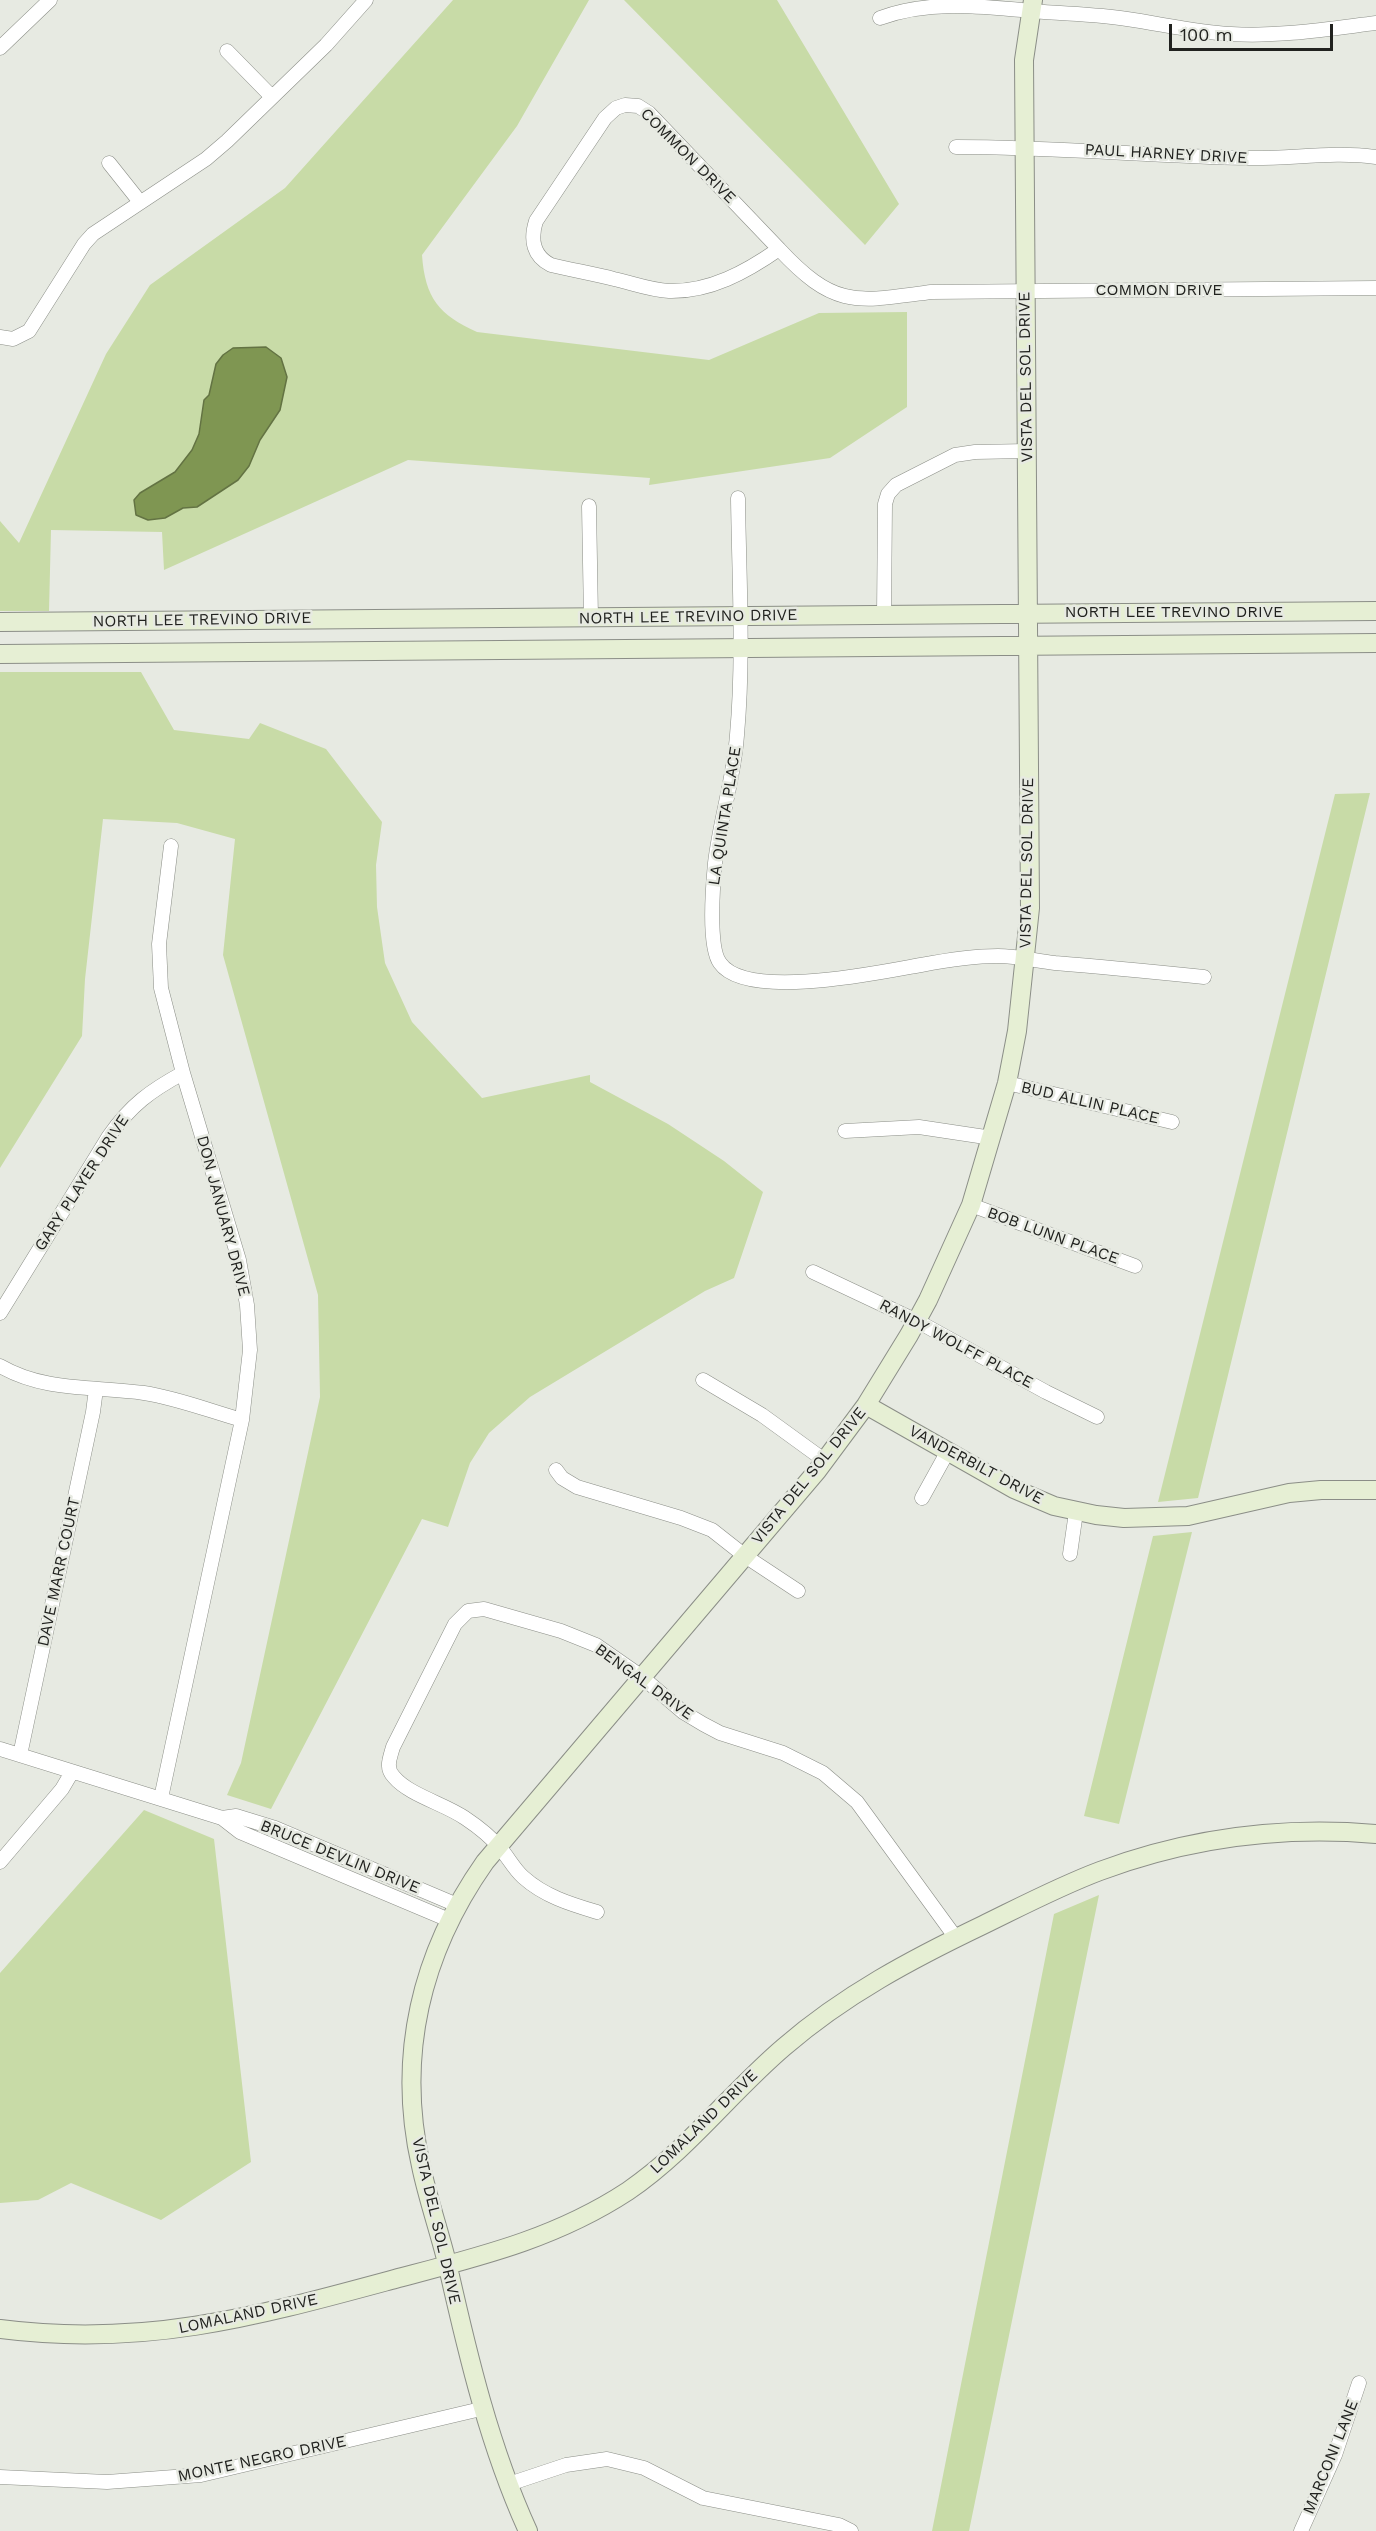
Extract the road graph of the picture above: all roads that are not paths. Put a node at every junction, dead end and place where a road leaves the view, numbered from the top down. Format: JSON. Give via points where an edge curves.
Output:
{"nodes":[{"id":1,"x":50,"y":0,"type":"edge"},
{"id":2,"x":366,"y":0,"type":"edge"},
{"id":3,"x":1032,"y":5,"type":"edge"},
{"id":4,"x":880,"y":18,"type":"dead end"},
{"id":5,"x":1376,"y":23,"type":"edge"},
{"id":6,"x":0,"y":48,"type":"edge"},
{"id":7,"x":227,"y":51,"type":"dead end"},
{"id":8,"x":272,"y":97,"type":"junction"},
{"id":9,"x":956,"y":147,"type":"dead end"},
{"id":10,"x":1024,"y":147,"type":"junction"},
{"id":11,"x":1376,"y":157,"type":"edge"},
{"id":12,"x":109,"y":163,"type":"dead end"},
{"id":13,"x":140,"y":202,"type":"junction"},
{"id":14,"x":779,"y":249,"type":"junction"},
{"id":15,"x":1376,"y":288,"type":"edge"},
{"id":16,"x":1026,"y":291,"type":"junction"},
{"id":17,"x":0,"y":337,"type":"edge"},
{"id":18,"x":1027,"y":451,"type":"junction"},
{"id":19,"x":738,"y":498,"type":"dead end"},
{"id":20,"x":589,"y":506,"type":"dead end"},
{"id":21,"x":1376,"y":611,"type":"edge"},
{"id":22,"x":1335,"y":612,"type":"junction"},
{"id":23,"x":1028,"y":613,"type":"junction"},
{"id":24,"x":884,"y":615,"type":"junction"},
{"id":25,"x":740,"y":616,"type":"junction"},
{"id":26,"x":591,"y":618,"type":"junction"},
{"id":27,"x":0,"y":622,"type":"edge"},
{"id":28,"x":1336,"y":643,"type":"junction"},
{"id":29,"x":1376,"y":643,"type":"edge"},
{"id":30,"x":1028,"y":645,"type":"junction"},
{"id":31,"x":741,"y":648,"type":"junction"},
{"id":32,"x":0,"y":654,"type":"edge"},
{"id":33,"x":171,"y":846,"type":"dead end"},
{"id":34,"x":1026,"y":960,"type":"junction"},
{"id":35,"x":1204,"y":977,"type":"dead end"},
{"id":36,"x":183,"y":1073,"type":"junction"},
{"id":37,"x":1007,"y":1083,"type":"junction"},
{"id":38,"x":1172,"y":1122,"type":"dead end"},
{"id":39,"x":845,"y":1131,"type":"dead end"},
{"id":40,"x":992,"y":1138,"type":"junction"},
{"id":41,"x":971,"y":1205,"type":"junction"},
{"id":42,"x":1135,"y":1266,"type":"dead end"},
{"id":43,"x":813,"y":1272,"type":"dead end"},
{"id":44,"x":0,"y":1313,"type":"edge"},
{"id":45,"x":917,"y":1321,"type":"junction"},
{"id":46,"x":0,"y":1366,"type":"edge"},
{"id":47,"x":703,"y":1380,"type":"dead end"},
{"id":48,"x":96,"y":1389,"type":"junction"},
{"id":49,"x":866,"y":1405,"type":"junction"},
{"id":50,"x":1097,"y":1417,"type":"dead end"},
{"id":51,"x":242,"y":1420,"type":"junction"},
{"id":52,"x":948,"y":1451,"type":"junction"},
{"id":53,"x":824,"y":1460,"type":"junction"},
{"id":54,"x":556,"y":1470,"type":"dead end"},
{"id":55,"x":1376,"y":1490,"type":"edge"},
{"id":56,"x":922,"y":1498,"type":"dead end"},
{"id":57,"x":1076,"y":1512,"type":"junction"},
{"id":58,"x":1070,"y":1554,"type":"dead end"},
{"id":59,"x":745,"y":1556,"type":"junction"},
{"id":60,"x":798,"y":1591,"type":"dead end"},
{"id":61,"x":642,"y":1677,"type":"junction"},
{"id":62,"x":0,"y":1749,"type":"edge"},
{"id":63,"x":20,"y":1755,"type":"junction"},
{"id":64,"x":72,"y":1772,"type":"junction"},
{"id":65,"x":161,"y":1798,"type":"junction"},
{"id":66,"x":1376,"y":1833,"type":"edge"},
{"id":67,"x":498,"y":1845,"type":"junction"},
{"id":68,"x":0,"y":1862,"type":"edge"},
{"id":69,"x":597,"y":1912,"type":"dead end"},
{"id":70,"x":453,"y":1913,"type":"junction"},
{"id":71,"x":956,"y":1938,"type":"junction"},
{"id":72,"x":447,"y":2265,"type":"junction"},
{"id":73,"x":0,"y":2329,"type":"edge"},
{"id":74,"x":1359,"y":2383,"type":"dead end"},
{"id":75,"x":485,"y":2408,"type":"junction"},
{"id":76,"x":0,"y":2477,"type":"edge"},
{"id":77,"x":509,"y":2484,"type":"junction"},
{"id":78,"x":528,"y":2531,"type":"edge"},
{"id":79,"x":851,"y":2531,"type":"edge"},
{"id":80,"x":1301,"y":2531,"type":"edge"}],
"edges":[{"from":1,"to":6,"type":"street"},
{"from":2,"to":8,"type":"street"},
{"from":3,"to":4,"type":"street","via":[[939,2],[912,5]]},
{"from":3,"to":5,"type":"street","via":[[1198,32],[1234,34]]},
{"from":3,"to":10,"type":"main road","name":"VISTA DEL SOL DRIVE","via":[[1024,60]]},
{"from":7,"to":8,"type":"street"},
{"from":8,"to":13,"type":"street","via":[[206,159]]},
{"from":9,"to":10,"type":"street","name":"PAUL HARNEY DRIVE"},
{"from":10,"to":11,"type":"street","name":"PAUL HARNEY DRIVE","via":[[1249,158],[1343,154]]},
{"from":10,"to":16,"type":"main road","name":"VISTA DEL SOL DRIVE"},
{"from":12,"to":13,"type":"street"},
{"from":13,"to":17,"type":"street","via":[[84,244],[28,331],[13,339]]},
{"from":14,"to":14,"type":"street","name":"COMMON DRIVE","via":[[649,113],[638,106],[625,105],[605,118],[532,232],[537,255],[551,265],[667,291],[702,288],[728,279]]},
{"from":14,"to":16,"type":"street","name":"COMMON DRIVE","via":[[822,289],[852,298]]},
{"from":15,"to":16,"type":"street","name":"COMMON DRIVE"},
{"from":16,"to":18,"type":"main road","name":"VISTA DEL SOL DRIVE"},
{"from":18,"to":23,"type":"main road","name":"VISTA DEL SOL DRIVE"},
{"from":18,"to":24,"type":"street","via":[[955,455],[896,485],[888,494]]},
{"from":19,"to":25,"type":"street","name":"LA QUINTA PLACE"},
{"from":20,"to":26,"type":"street"},
{"from":21,"to":22,"type":"main road","name":"NORTH LEE TREVINO DRIVE"},
{"from":22,"to":23,"type":"main road","name":"NORTH LEE TREVINO DRIVE"},
{"from":22,"to":28,"type":"main road"},
{"from":23,"to":24,"type":"main road","name":"NORTH LEE TREVINO DRIVE"},
{"from":23,"to":30,"type":"main road","name":"VISTA DEL SOL DRIVE"},
{"from":24,"to":25,"type":"main road","name":"NORTH LEE TREVINO DRIVE"},
{"from":25,"to":26,"type":"main road","name":"NORTH LEE TREVINO DRIVE"},
{"from":25,"to":31,"type":"street","name":"LA QUINTA PLACE"},
{"from":26,"to":27,"type":"main road","name":"NORTH LEE TREVINO DRIVE"},
{"from":28,"to":29,"type":"main road","name":"NORTH LEE TREVINO DRIVE"},
{"from":28,"to":30,"type":"main road","name":"NORTH LEE TREVINO DRIVE"},
{"from":30,"to":31,"type":"main road","name":"NORTH LEE TREVINO DRIVE"},
{"from":30,"to":34,"type":"main road","name":"VISTA DEL SOL DRIVE","via":[[1030,908]]},
{"from":31,"to":32,"type":"main road","name":"NORTH LEE TREVINO DRIVE"},
{"from":31,"to":34,"type":"street","name":"LA QUINTA PLACE","via":[[734,762],[717,844],[712,895],[718,961],[722,966],[735,975],[793,982],[840,981],[975,957]]},
{"from":33,"to":36,"type":"street","name":"DON JANUARY DRIVE","via":[[159,962],[161,988]]},
{"from":34,"to":35,"type":"street","name":"LA QUINTA PLACE"},
{"from":34,"to":37,"type":"main road","name":"VISTA DEL SOL DRIVE"},
{"from":36,"to":44,"type":"street","name":"GARY PLAYER DRIVE","via":[[148,1093],[124,1114]]},
{"from":36,"to":51,"type":"street","name":"DON JANUARY DRIVE","via":[[239,1260],[247,1305],[250,1350]]},
{"from":37,"to":38,"type":"street","name":"BUD ALLIN PLACE"},
{"from":37,"to":40,"type":"main road","name":"VISTA DEL SOL DRIVE"},
{"from":39,"to":40,"type":"street","via":[[919,1126]]},
{"from":40,"to":41,"type":"main road","name":"VISTA DEL SOL DRIVE"},
{"from":41,"to":42,"type":"street","name":"BOB LUNN PLACE"},
{"from":41,"to":45,"type":"main road","name":"VISTA DEL SOL DRIVE"},
{"from":43,"to":45,"type":"street","name":"RANDY WOLFF PLACE"},
{"from":45,"to":49,"type":"main road","name":"VISTA DEL SOL DRIVE"},
{"from":45,"to":50,"type":"street","name":"RANDY WOLFF PLACE"},
{"from":46,"to":48,"type":"street","via":[[38,1383]]},
{"from":47,"to":53,"type":"street","via":[[762,1415]]},
{"from":48,"to":51,"type":"street","via":[[147,1393]]},
{"from":48,"to":63,"type":"street","name":"DAVE MARR COURT"},
{"from":49,"to":52,"type":"main road","name":"VANDERBILT DRIVE"},
{"from":49,"to":53,"type":"main road","name":"VISTA DEL SOL DRIVE"},
{"from":51,"to":65,"type":"street","name":"DON JANUARY DRIVE"},
{"from":52,"to":56,"type":"street"},
{"from":52,"to":57,"type":"main road","name":"VANDERBILT DRIVE","via":[[1033,1498]]},
{"from":53,"to":59,"type":"main road","name":"VISTA DEL SOL DRIVE"},
{"from":54,"to":59,"type":"street","via":[[577,1487],[712,1530]]},
{"from":55,"to":57,"type":"main road","name":"VANDERBILT DRIVE","via":[[1289,1493],[1188,1516],[1124,1518]]},
{"from":57,"to":58,"type":"street"},
{"from":59,"to":60,"type":"street"},
{"from":59,"to":61,"type":"main road","name":"VISTA DEL SOL DRIVE"},
{"from":61,"to":67,"type":"main road","name":"VISTA DEL SOL DRIVE"},
{"from":61,"to":67,"type":"street","name":"BENGAL DRIVE","via":[[596,1644],[561,1631],[483,1609],[461,1616],[393,1747],[389,1768],[405,1786],[466,1818]]},
{"from":61,"to":71,"type":"street","name":"BENGAL DRIVE","via":[[703,1724],[802,1761],[845,1790]]},
{"from":62,"to":63,"type":"street","name":"BRUCE DEVLIN DRIVE"},
{"from":63,"to":64,"type":"street","name":"BRUCE DEVLIN DRIVE"},
{"from":64,"to":65,"type":"street","name":"BRUCE DEVLIN DRIVE"},
{"from":64,"to":68,"type":"street","via":[[62,1790]]},
{"from":65,"to":70,"type":"street","name":"BRUCE DEVLIN DRIVE","via":[[222,1818],[240,1832]]},
{"from":66,"to":71,"type":"main road","name":"LOMALAND DRIVE","via":[[1279,1832],[1220,1838],[1171,1849],[1098,1872]]},
{"from":67,"to":69,"type":"street","name":"BENGAL DRIVE","via":[[521,1875],[538,1889]]},
{"from":67,"to":70,"type":"main road","name":"VISTA DEL SOL DRIVE"},
{"from":70,"to":72,"type":"main road","name":"VISTA DEL SOL DRIVE","via":[[439,1942],[422,1997],[413,2040],[411,2077],[421,2167]]},
{"from":71,"to":72,"type":"main road","name":"LOMALAND DRIVE","via":[[876,1980],[808,2028],[758,2071],[675,2154],[624,2193],[550,2233]]},
{"from":72,"to":73,"type":"main road","name":"LOMALAND DRIVE","via":[[292,2307],[187,2329],[78,2335]]},
{"from":72,"to":75,"type":"main road","name":"VISTA DEL SOL DRIVE"},
{"from":74,"to":80,"type":"street","name":"MARCONI LANE","via":[[1335,2455]]},
{"from":75,"to":76,"type":"street","name":"MONTE NEGRO DRIVE","via":[[201,2475],[107,2482]]},
{"from":75,"to":77,"type":"main road","name":"VISTA DEL SOL DRIVE"},
{"from":77,"to":78,"type":"main road","name":"VISTA DEL SOL DRIVE"},
{"from":77,"to":79,"type":"street","via":[[566,2464],[607,2459],[644,2468],[704,2498],[839,2525]]}]}
